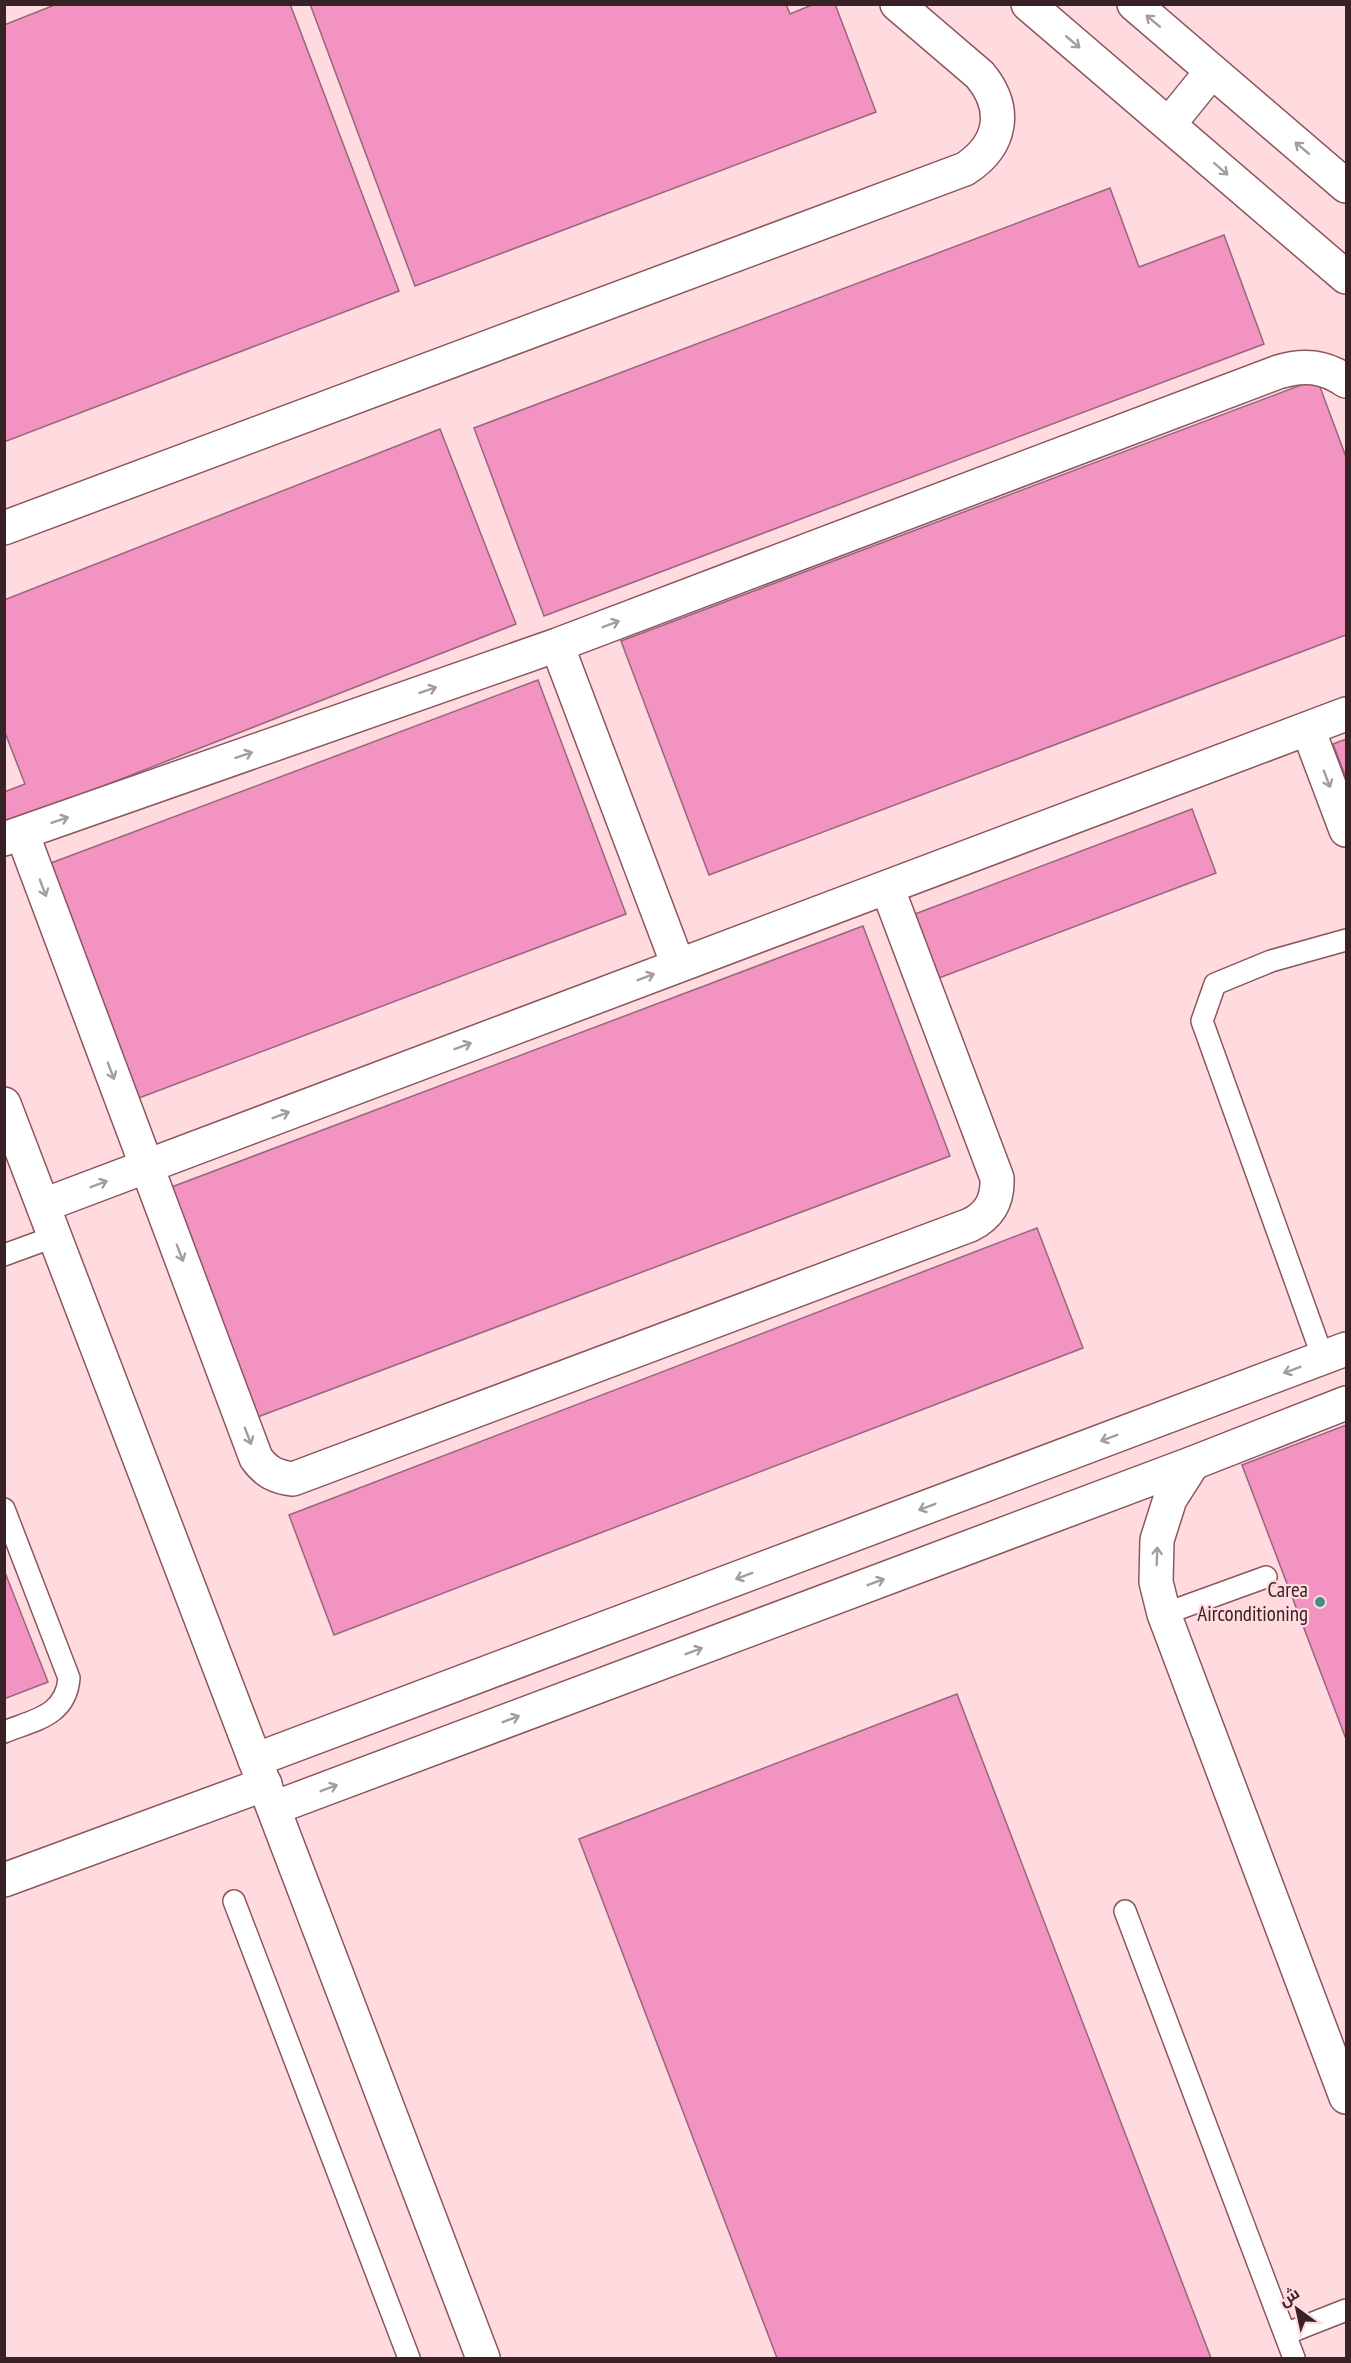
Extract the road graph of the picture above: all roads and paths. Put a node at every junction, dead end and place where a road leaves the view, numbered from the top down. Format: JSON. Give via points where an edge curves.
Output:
{"nodes":[{"id":1,"x":897,"y":4,"type":"edge"},
{"id":2,"x":1028,"y":4,"type":"edge"},
{"id":3,"x":1134,"y":4,"type":"edge"},
{"id":4,"x":1212,"y":71,"type":"junction"},
{"id":5,"x":1169,"y":124,"type":"junction"},
{"id":6,"x":1347,"y":186,"type":"edge"},
{"id":7,"x":1347,"y":277,"type":"edge"},
{"id":8,"x":1347,"y":381,"type":"edge"},
{"id":9,"x":4,"y":528,"type":"edge"},
{"id":10,"x":557,"y":645,"type":"junction"},
{"id":11,"x":1347,"y":714,"type":"edge"},
{"id":12,"x":1308,"y":729,"type":"junction"},
{"id":13,"x":1347,"y":830,"type":"edge"},
{"id":14,"x":13,"y":836,"type":"edge"},
{"id":15,"x":887,"y":886,"type":"junction"},
{"id":16,"x":1347,"y":940,"type":"edge"},
{"id":17,"x":678,"y":965,"type":"junction"},
{"id":18,"x":4,"y":1104,"type":"edge"},
{"id":19,"x":147,"y":1166,"type":"junction"},
{"id":20,"x":44,"y":1205,"type":"junction"},
{"id":21,"x":56,"y":1236,"type":"junction"},
{"id":22,"x":4,"y":1255,"type":"edge"},
{"id":23,"x":1335,"y":1353,"type":"edge"},
{"id":24,"x":1347,"y":1403,"type":"edge"},
{"id":25,"x":1193,"y":1463,"type":"junction"},
{"id":26,"x":4,"y":1509,"type":"edge"},
{"id":27,"x":1266,"y":1577,"type":"dead end"},
{"id":28,"x":1164,"y":1614,"type":"junction"},
{"id":29,"x":4,"y":1732,"type":"edge"},
{"id":30,"x":265,"y":1784,"type":"junction"},
{"id":31,"x":4,"y":1880,"type":"edge"},
{"id":32,"x":234,"y":1901,"type":"dead end"},
{"id":33,"x":1125,"y":1911,"type":"dead end"},
{"id":34,"x":1347,"y":2097,"type":"edge"},
{"id":35,"x":1347,"y":2310,"type":"edge"},
{"id":36,"x":1285,"y":2334,"type":"junction"},
{"id":37,"x":409,"y":2358,"type":"edge"},
{"id":38,"x":483,"y":2358,"type":"edge"},
{"id":39,"x":1294,"y":2358,"type":"edge"}],
"edges":[{"from":1,"to":9,"type":"street","via":[[980,75],[995,98],[998,126],[993,139],[987,152],[965,169]]},
{"from":2,"to":5,"type":"street","one_way":true},
{"from":4,"to":3,"type":"street","one_way":true},
{"from":4,"to":5,"type":"street"},
{"from":6,"to":4,"type":"street","one_way":true},
{"from":5,"to":7,"type":"street","one_way":true},
{"from":10,"to":8,"type":"street","one_way":true,"via":[[1278,372],[1296,366],[1315,367],[1334,372]]},
{"from":14,"to":10,"type":"street","one_way":true},
{"from":10,"to":17,"type":"street"},
{"from":11,"to":12,"type":"street"},
{"from":12,"to":13,"type":"street","one_way":true},
{"from":12,"to":15,"type":"street"},
{"from":14,"to":19,"type":"street","one_way":true},
{"from":15,"to":17,"type":"street"},
{"from":19,"to":15,"type":"street","one_way":true,"via":[[256,1458],[271,1474],[293,1479],[970,1225],[980,1220],[995,1201],[997,1178]]},
{"from":16,"to":23,"type":"lane","via":[[1271,961],[1215,984],[1202,1021]]},
{"from":19,"to":17,"type":"street","one_way":true},
{"from":18,"to":20,"type":"street"},
{"from":20,"to":19,"type":"street","one_way":true},
{"from":20,"to":21,"type":"street"},
{"from":21,"to":22,"type":"lane"},
{"from":21,"to":30,"type":"street"},
{"from":23,"to":30,"type":"street","one_way":true},
{"from":24,"to":25,"type":"street"},
{"from":28,"to":25,"type":"street","one_way":true,"via":[[1156,1582],[1157,1540],[1170,1499]]},
{"from":30,"to":25,"type":"street","one_way":true},
{"from":26,"to":29,"type":"lane","via":[[69,1678],[64,1700],[57,1708]]},
{"from":27,"to":28,"type":"lane"},
{"from":28,"to":34,"type":"street"},
{"from":30,"to":31,"type":"street"},
{"from":30,"to":38,"type":"street"},
{"from":32,"to":37,"type":"lane"},
{"from":33,"to":36,"type":"lane"},
{"from":35,"to":36,"type":"lane"},
{"from":36,"to":39,"type":"lane"}]}
